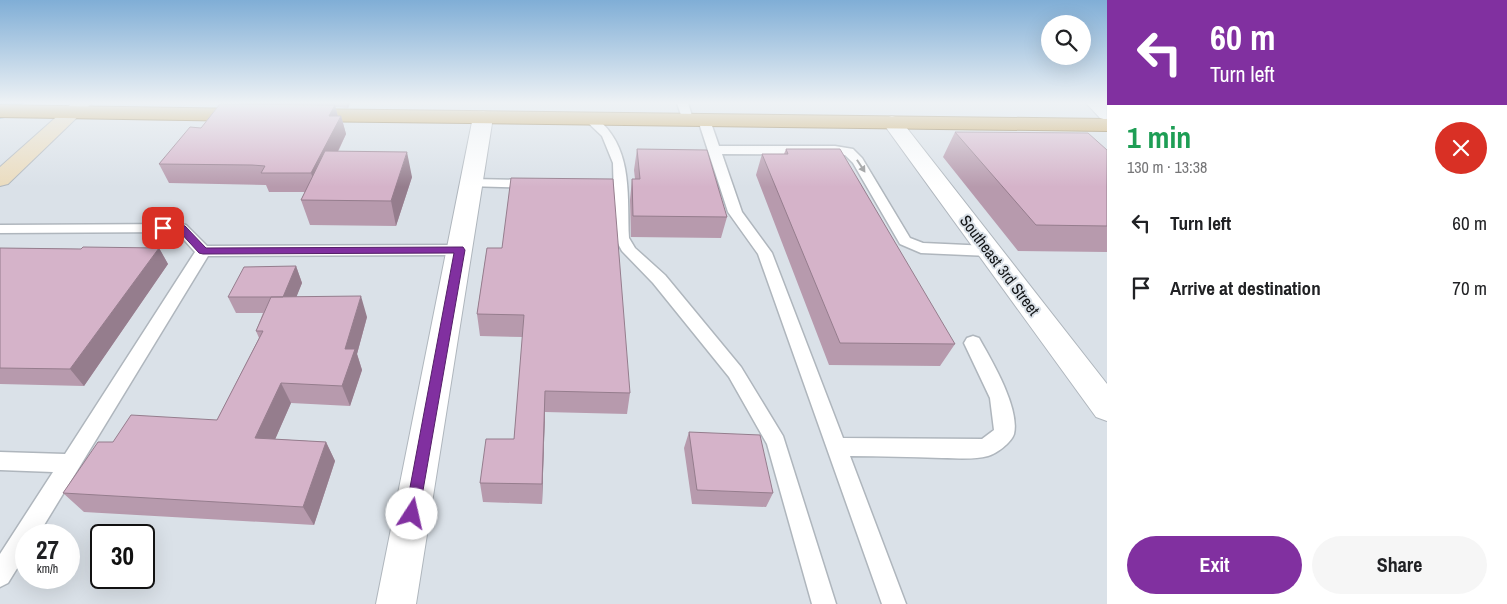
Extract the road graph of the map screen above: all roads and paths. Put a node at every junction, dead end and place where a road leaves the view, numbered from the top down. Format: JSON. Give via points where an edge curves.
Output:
{"nodes":[{"id":1,"x":53,"y":131,"type":"edge"},
{"id":2,"x":480,"y":131,"type":"edge"},
{"id":3,"x":604,"y":131,"type":"edge"},
{"id":4,"x":702,"y":131,"type":"edge"},
{"id":5,"x":899,"y":131,"type":"edge"},
{"id":6,"x":714,"y":150,"type":"junction"},
{"id":7,"x":0,"y":180,"type":"edge"},
{"id":8,"x":471,"y":183,"type":"junction"},
{"id":9,"x":551,"y":184,"type":"edge"},
{"id":10,"x":0,"y":228,"type":"edge"},
{"id":11,"x":459,"y":250,"type":"junction"},
{"id":12,"x":203,"y":251,"type":"junction"},
{"id":13,"x":989,"y":251,"type":"junction"},
{"id":14,"x":973,"y":343,"type":"dead end"},
{"id":15,"x":1107,"y":408,"type":"edge"},
{"id":16,"x":837,"y":447,"type":"junction"},
{"id":17,"x":0,"y":461,"type":"edge"},
{"id":18,"x":70,"y":463,"type":"junction"},
{"id":19,"x":0,"y":575,"type":"edge"},
{"id":20,"x":396,"y":604,"type":"edge"},
{"id":21,"x":824,"y":604,"type":"edge"},
{"id":22,"x":894,"y":604,"type":"edge"}],
"edges":[{"from":1,"to":7,"type":"main road"},
{"from":2,"to":8,"type":"street"},
{"from":3,"to":21,"type":"lane","via":[[619,162],[615,186],[622,238],[629,251],[659,279],[735,372],[776,442]]},
{"from":4,"to":6,"type":"lane"},
{"from":5,"to":13,"type":"street","name":"Southeast 3rd Street"},
{"from":6,"to":13,"type":"lane","one_way":true,"via":[[848,152],[858,161],[906,241],[921,248]]},
{"from":6,"to":16,"type":"lane","via":[[735,212],[765,253]]},
{"from":8,"to":9,"type":"lane"},
{"from":8,"to":11,"type":"street"},
{"from":10,"to":12,"type":"lane","via":[[181,228]]},
{"from":11,"to":12,"type":"lane"},
{"from":11,"to":20,"type":"street"},
{"from":12,"to":18,"type":"lane"},
{"from":13,"to":15,"type":"street","name":"Southeast 3rd Street"},
{"from":14,"to":16,"type":"lane","via":[[998,392],[1005,421],[1004,434],[986,448]]},
{"from":16,"to":22,"type":"lane"},
{"from":17,"to":18,"type":"lane"},
{"from":18,"to":19,"type":"lane"}]}
